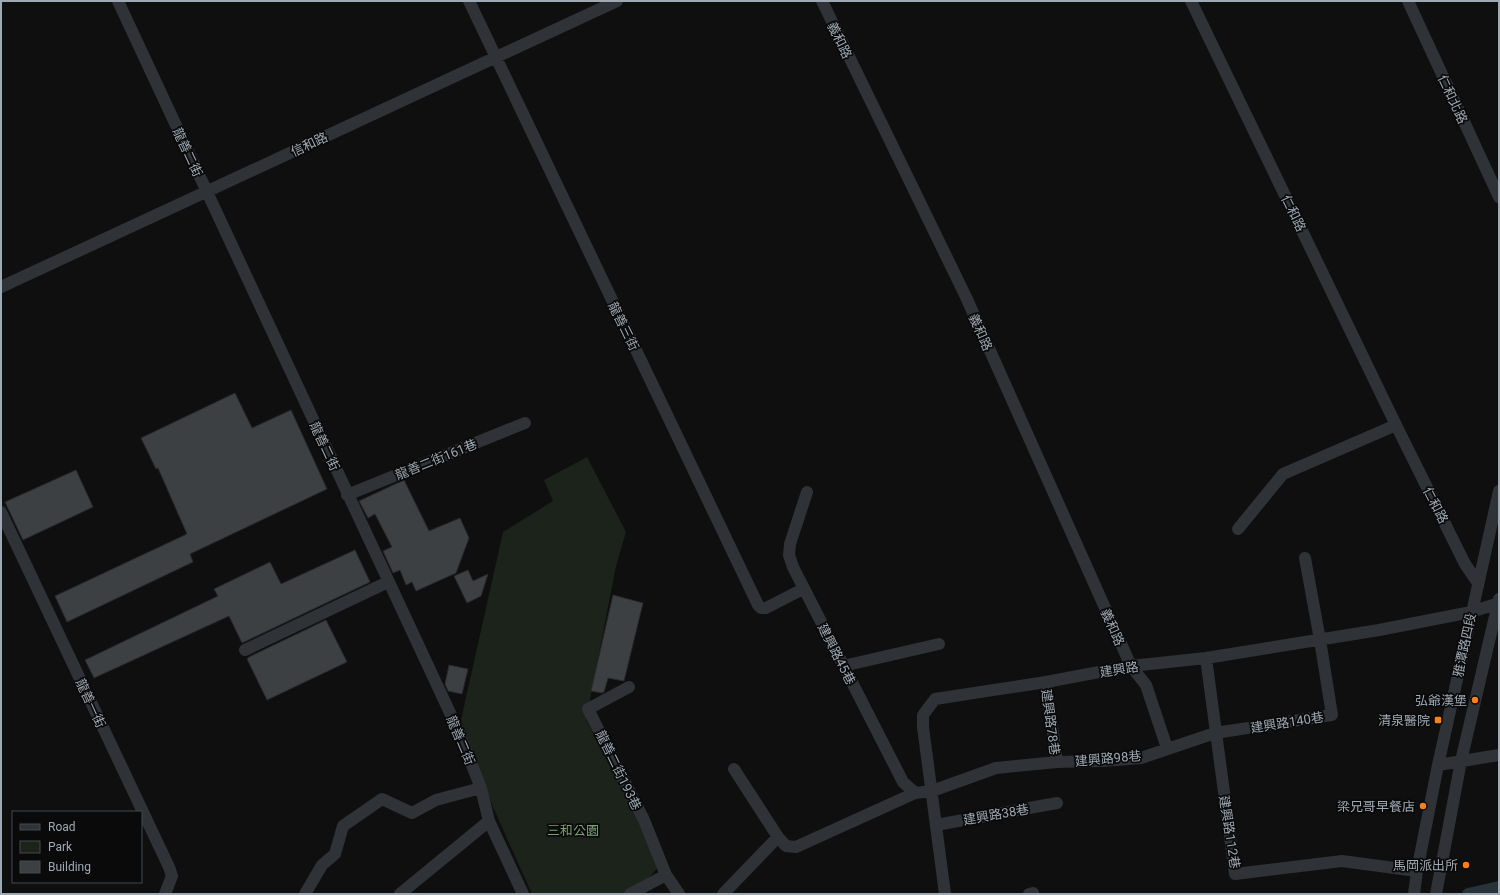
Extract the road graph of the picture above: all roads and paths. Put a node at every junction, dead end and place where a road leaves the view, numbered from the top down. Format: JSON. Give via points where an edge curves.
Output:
{"nodes":[{"id":1,"x":118,"y":1,"type":"edge"},
{"id":2,"x":469,"y":1,"type":"edge"},
{"id":3,"x":617,"y":1,"type":"edge"},
{"id":4,"x":822,"y":1,"type":"edge"},
{"id":5,"x":1191,"y":1,"type":"edge"},
{"id":6,"x":1408,"y":1,"type":"edge"},
{"id":7,"x":495,"y":58,"type":"junction"},
{"id":8,"x":206,"y":192,"type":"junction"},
{"id":9,"x":1499,"y":198,"type":"edge"},
{"id":10,"x":1,"y":287,"type":"edge"},
{"id":11,"x":525,"y":423,"type":"dead end"},
{"id":12,"x":1396,"y":425,"type":"junction"},
{"id":13,"x":1499,"y":491,"type":"edge"},
{"id":14,"x":807,"y":492,"type":"dead end"},
{"id":15,"x":347,"y":495,"type":"junction"},
{"id":16,"x":1,"y":512,"type":"edge"},
{"id":17,"x":1238,"y":529,"type":"dead end"},
{"id":18,"x":1305,"y":558,"type":"dead end"},
{"id":19,"x":388,"y":582,"type":"junction"},
{"id":20,"x":1478,"y":583,"type":"junction"},
{"id":21,"x":803,"y":589,"type":"junction"},
{"id":22,"x":1499,"y":602,"type":"edge"},
{"id":23,"x":1471,"y":612,"type":"junction"},
{"id":24,"x":1320,"y":640,"type":"junction"},
{"id":25,"x":939,"y":644,"type":"dead end"},
{"id":26,"x":245,"y":650,"type":"dead end"},
{"id":27,"x":1206,"y":658,"type":"junction"},
{"id":28,"x":843,"y":666,"type":"junction"},
{"id":29,"x":1131,"y":666,"type":"junction"},
{"id":30,"x":1046,"y":682,"type":"junction"},
{"id":31,"x":630,"y":687,"type":"dead end"},
{"id":32,"x":1215,"y":733,"type":"junction"},
{"id":33,"x":1167,"y":748,"type":"junction"},
{"id":34,"x":1499,"y":755,"type":"edge"},
{"id":35,"x":1461,"y":761,"type":"junction"},
{"id":36,"x":1056,"y":762,"type":"junction"},
{"id":37,"x":1438,"y":764,"type":"junction"},
{"id":38,"x":734,"y":768,"type":"dead end"},
{"id":39,"x":480,"y":788,"type":"junction"},
{"id":40,"x":932,"y":791,"type":"junction"},
{"id":41,"x":915,"y":792,"type":"junction"},
{"id":42,"x":1057,"y":803,"type":"dead end"},
{"id":43,"x":489,"y":821,"type":"junction"},
{"id":44,"x":936,"y":825,"type":"junction"},
{"id":45,"x":778,"y":837,"type":"junction"},
{"id":46,"x":1417,"y":871,"type":"junction"},
{"id":47,"x":666,"y":876,"type":"junction"},
{"id":48,"x":165,"y":894,"type":"edge"},
{"id":49,"x":305,"y":894,"type":"edge"},
{"id":50,"x":400,"y":894,"type":"edge"},
{"id":51,"x":523,"y":894,"type":"edge"},
{"id":52,"x":630,"y":894,"type":"edge"},
{"id":53,"x":679,"y":894,"type":"edge"},
{"id":54,"x":723,"y":894,"type":"edge"},
{"id":55,"x":945,"y":894,"type":"edge"},
{"id":56,"x":1414,"y":894,"type":"edge"},
{"id":57,"x":1436,"y":894,"type":"edge"}],
"edges":[{"from":1,"to":8,"type":"street","name":"龍善二街"},
{"from":2,"to":7,"type":"street","name":"龍善三街"},
{"from":3,"to":7,"type":"street","name":"信和路"},
{"from":4,"to":29,"type":"street","name":"義和路","via":[[966,297]]},
{"from":5,"to":12,"type":"street","name":"仁和路"},
{"from":6,"to":9,"type":"street","name":"仁和北路"},
{"from":7,"to":8,"type":"street","name":"信和路"},
{"from":7,"to":21,"type":"street","name":"龍善三街","via":[[758,605],[766,608]]},
{"from":8,"to":10,"type":"street","name":"信和路"},
{"from":8,"to":15,"type":"street","name":"龍善二街"},
{"from":11,"to":15,"type":"street","name":"龍善二街161巷"},
{"from":12,"to":17,"type":"street","via":[[1283,474]]},
{"from":12,"to":20,"type":"street","name":"仁和路","via":[[1465,564]]},
{"from":13,"to":20,"type":"street","name":"雅潭路四段"},
{"from":14,"to":21,"type":"street","name":"建興路45巷","via":[[790,544],[789,555]]},
{"from":15,"to":19,"type":"street","name":"龍善二街"},
{"from":16,"to":48,"type":"street","name":"龍善一街","via":[[169,867],[172,876]]},
{"from":18,"to":24,"type":"street"},
{"from":19,"to":26,"type":"street"},
{"from":19,"to":39,"type":"street","name":"龍善二街","via":[[458,730]]},
{"from":20,"to":23,"type":"street","name":"雅潭路四段"},
{"from":21,"to":28,"type":"street","name":"建興路45巷"},
{"from":22,"to":23,"type":"street","name":"建興路"},
{"from":22,"to":35,"type":"street","name":"雅潭路四段"},
{"from":23,"to":24,"type":"street","name":"建興路"},
{"from":23,"to":37,"type":"street","name":"雅潭路四段"},
{"from":24,"to":27,"type":"street","name":"建興路"},
{"from":24,"to":32,"type":"street","name":"建興路140巷","via":[[1332,715]]},
{"from":25,"to":28,"type":"street"},
{"from":27,"to":29,"type":"street","name":"建興路"},
{"from":27,"to":32,"type":"street","name":"建興路112巷"},
{"from":28,"to":41,"type":"street","name":"建興路45巷","via":[[903,782]]},
{"from":29,"to":30,"type":"street","name":"建興路"},
{"from":29,"to":33,"type":"street","via":[[1146,685]]},
{"from":30,"to":36,"type":"street","name":"建興路78巷"},
{"from":30,"to":40,"type":"street","name":"建興路","via":[[935,699],[923,716]]},
{"from":31,"to":47,"type":"street","name":"龍善二街193巷","via":[[588,709],[644,820]]},
{"from":32,"to":33,"type":"street","name":"建興路98巷"},
{"from":32,"to":46,"type":"street","name":"建興路112巷","via":[[1235,874],[1342,861]]},
{"from":33,"to":36,"type":"street","name":"建興路98巷","via":[[1141,758]]},
{"from":34,"to":35,"type":"street"},
{"from":35,"to":37,"type":"street"},
{"from":35,"to":57,"type":"street","name":"雅潭路四段"},
{"from":36,"to":40,"type":"street","name":"建興路98巷","via":[[996,768]]},
{"from":37,"to":46,"type":"street","name":"雅潭路四段"},
{"from":38,"to":45,"type":"street"},
{"from":39,"to":43,"type":"street","name":"龍善二街"},
{"from":39,"to":49,"type":"street","via":[[436,800],[412,813],[382,799],[343,826],[335,854],[322,865]]},
{"from":40,"to":41,"type":"street"},
{"from":40,"to":44,"type":"street","name":"建興路"},
{"from":41,"to":45,"type":"street","via":[[796,847],[786,846]]},
{"from":42,"to":44,"type":"street","name":"建興路38巷"},
{"from":43,"to":50,"type":"street"},
{"from":43,"to":51,"type":"street","name":"龍善二街"},
{"from":44,"to":55,"type":"street","name":"建興路"},
{"from":45,"to":54,"type":"street"},
{"from":46,"to":56,"type":"street","name":"雅潭路四段"},
{"from":47,"to":52,"type":"street"},
{"from":47,"to":53,"type":"street","name":"龍善二街193巷"}]}
